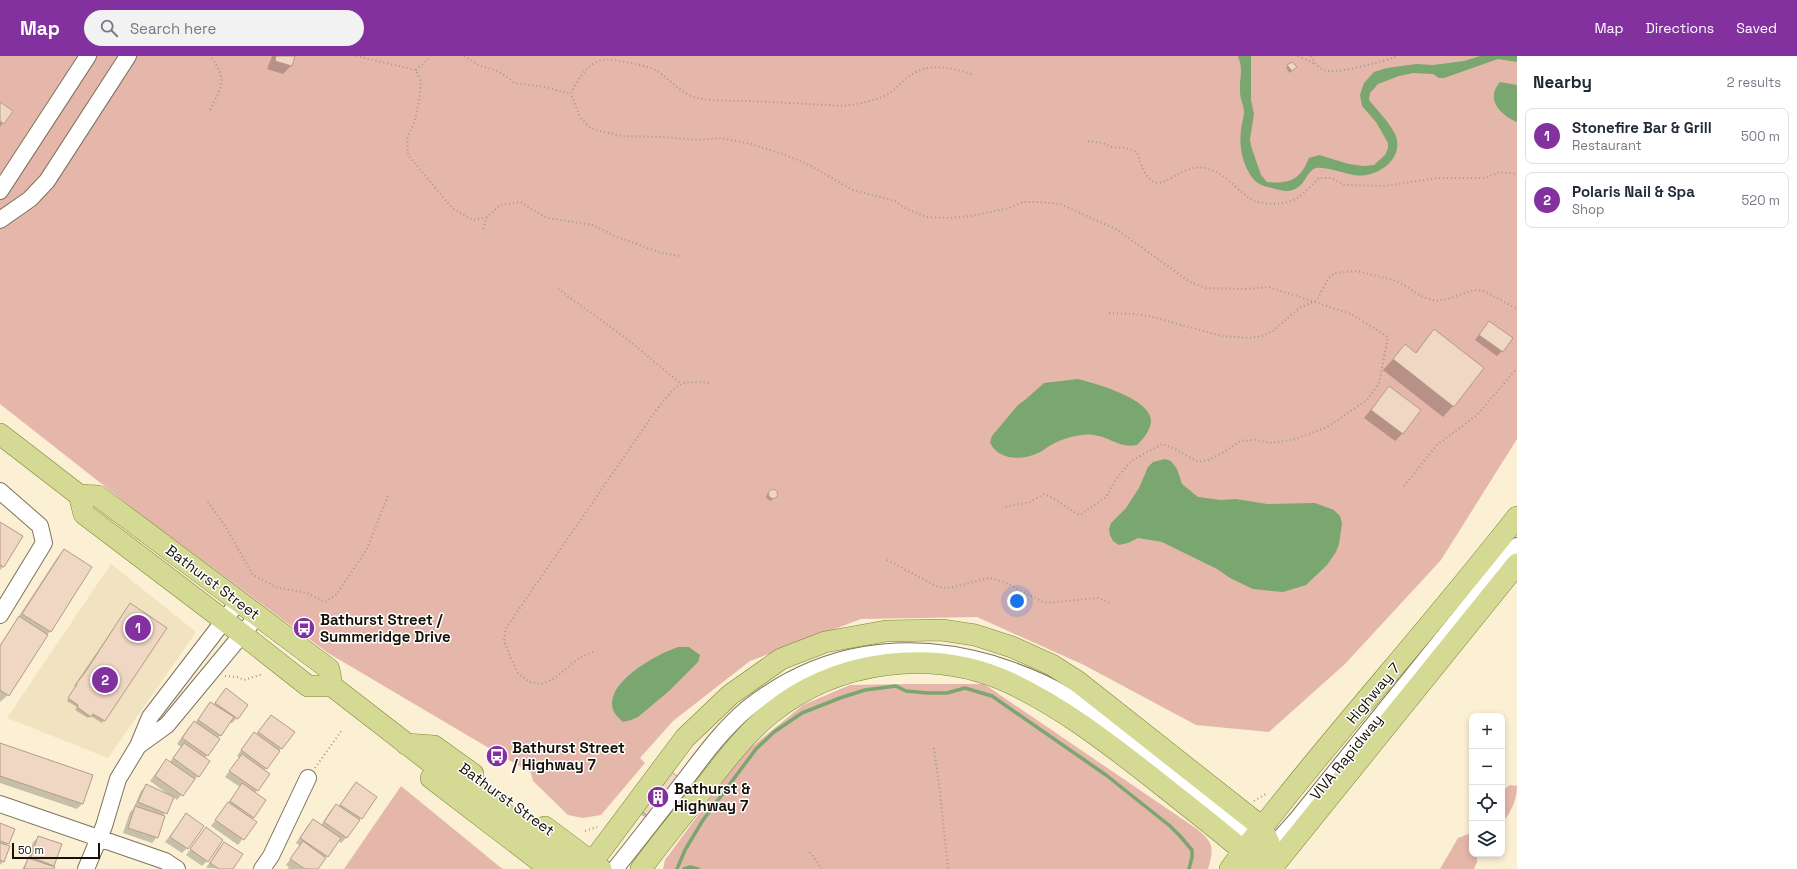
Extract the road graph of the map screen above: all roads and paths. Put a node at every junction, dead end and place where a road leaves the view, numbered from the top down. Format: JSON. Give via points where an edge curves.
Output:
{"nodes":[{"id":1,"x":88,"y":56,"type":"edge"},
{"id":2,"x":128,"y":56,"type":"edge"},
{"id":3,"x":211,"y":56,"type":"edge"},
{"id":4,"x":356,"y":56,"type":"edge"},
{"id":5,"x":431,"y":56,"type":"edge"},
{"id":6,"x":464,"y":56,"type":"edge"},
{"id":7,"x":1298,"y":56,"type":"edge"},
{"id":8,"x":1311,"y":56,"type":"edge"},
{"id":9,"x":1398,"y":56,"type":"edge"},
{"id":10,"x":1315,"y":64,"type":"junction"},
{"id":11,"x":416,"y":70,"type":"junction"},
{"id":12,"x":971,"y":74,"type":"dead end"},
{"id":13,"x":571,"y":94,"type":"junction"},
{"id":14,"x":210,"y":110,"type":"dead end"},
{"id":15,"x":1088,"y":141,"type":"dead end"},
{"id":16,"x":1517,"y":174,"type":"edge"},
{"id":17,"x":0,"y":191,"type":"edge"},
{"id":18,"x":487,"y":217,"type":"junction"},
{"id":19,"x":0,"y":220,"type":"edge"},
{"id":20,"x":483,"y":229,"type":"dead end"},
{"id":21,"x":680,"y":256,"type":"dead end"},
{"id":22,"x":558,"y":289,"type":"dead end"},
{"id":23,"x":1312,"y":303,"type":"junction"},
{"id":24,"x":1517,"y":308,"type":"edge"},
{"id":25,"x":1109,"y":313,"type":"dead end"},
{"id":26,"x":1517,"y":368,"type":"edge"},
{"id":27,"x":680,"y":383,"type":"junction"},
{"id":28,"x":710,"y":383,"type":"dead end"},
{"id":29,"x":0,"y":434,"type":"edge"},
{"id":30,"x":1404,"y":486,"type":"dead end"},
{"id":31,"x":0,"y":491,"type":"edge"},
{"id":32,"x":79,"y":495,"type":"junction"},
{"id":33,"x":388,"y":495,"type":"dead end"},
{"id":34,"x":208,"y":502,"type":"dead end"},
{"id":35,"x":1005,"y":507,"type":"dead end"},
{"id":36,"x":1517,"y":517,"type":"edge"},
{"id":37,"x":1517,"y":546,"type":"edge"},
{"id":38,"x":887,"y":560,"type":"dead end"},
{"id":39,"x":1517,"y":564,"type":"edge"},
{"id":40,"x":239,"y":601,"type":"junction"},
{"id":41,"x":1110,"y":603,"type":"dead end"},
{"id":42,"x":0,"y":615,"type":"edge"},
{"id":43,"x":258,"y":615,"type":"junction"},
{"id":44,"x":224,"y":620,"type":"junction"},
{"id":45,"x":242,"y":634,"type":"junction"},
{"id":46,"x":593,"y":652,"type":"dead end"},
{"id":47,"x":263,"y":674,"type":"dead end"},
{"id":48,"x":224,"y":676,"type":"dead end"},
{"id":49,"x":332,"y":686,"type":"junction"},
{"id":50,"x":342,"y":730,"type":"dead end"},
{"id":51,"x":406,"y":744,"type":"junction"},
{"id":52,"x":138,"y":746,"type":"junction"},
{"id":53,"x":934,"y":748,"type":"dead end"},
{"id":54,"x":1145,"y":754,"type":"junction"},
{"id":55,"x":1200,"y":777,"type":"junction"},
{"id":56,"x":308,"y":778,"type":"joint"},
{"id":57,"x":1266,"y":795,"type":"dead end"},
{"id":58,"x":1252,"y":802,"type":"dead end"},
{"id":59,"x":0,"y":804,"type":"edge"},
{"id":60,"x":602,"y":825,"type":"dead end"},
{"id":61,"x":585,"y":831,"type":"dead end"},
{"id":62,"x":99,"y":838,"type":"junction"},
{"id":63,"x":810,"y":852,"type":"dead end"},
{"id":64,"x":1261,"y":852,"type":"edge"},
{"id":65,"x":589,"y":867,"type":"edge"},
{"id":66,"x":86,"y":869,"type":"edge"},
{"id":67,"x":177,"y":869,"type":"edge"},
{"id":68,"x":262,"y":869,"type":"edge"},
{"id":69,"x":550,"y":869,"type":"edge"},
{"id":70,"x":615,"y":869,"type":"edge"},
{"id":71,"x":641,"y":869,"type":"edge"},
{"id":72,"x":822,"y":869,"type":"edge"},
{"id":73,"x":948,"y":869,"type":"edge"},
{"id":74,"x":1230,"y":869,"type":"edge"}],
"edges":[{"from":1,"to":17,"type":"street"},
{"from":2,"to":19,"type":"street","via":[[47,181],[30,199]]},
{"from":3,"to":14,"type":"path","via":[[221,72],[222,81]]},
{"from":4,"to":11,"type":"path"},
{"from":5,"to":11,"type":"path"},
{"from":6,"to":13,"type":"path","via":[[480,66],[495,70],[514,83]]},
{"from":7,"to":10,"type":"path"},
{"from":8,"to":10,"type":"path"},
{"from":9,"to":10,"type":"path","via":[[1338,72],[1323,70]]},
{"from":11,"to":18,"type":"path","via":[[420,82],[420,102],[407,139],[408,155],[452,208],[473,220]]},
{"from":12,"to":13,"type":"path","via":[[956,69],[928,68],[914,72],[887,94],[857,104],[840,106],[694,97],[675,86],[656,70],[620,60],[604,60],[594,63],[581,76]]},
{"from":13,"to":23,"type":"path","via":[[580,117],[588,126],[601,132],[623,136],[698,140],[720,138],[751,144],[809,165],[853,190],[895,201],[926,217],[971,216],[1009,208],[1023,202],[1060,204],[1116,229],[1190,282],[1206,288],[1269,287]]},
{"from":15,"to":16,"type":"path","via":[[1137,152],[1148,178],[1154,182],[1162,182],[1180,173],[1204,168],[1230,182],[1250,199],[1263,203],[1291,201],[1319,178],[1330,178],[1345,185],[1385,186],[1437,178],[1485,178],[1500,172]]},
{"from":18,"to":20,"type":"path"},
{"from":18,"to":21,"type":"path","via":[[500,204],[520,202],[547,218],[593,225],[660,253]]},
{"from":22,"to":27,"type":"path","via":[[627,339]]},
{"from":23,"to":24,"type":"path","via":[[1316,301],[1334,273],[1357,271],[1397,281],[1423,297],[1436,301],[1474,290],[1484,291]]},
{"from":23,"to":25,"type":"path","via":[[1300,308],[1273,331],[1249,338],[1222,336],[1149,316]]},
{"from":23,"to":35,"type":"path","via":[[1351,314],[1388,337],[1379,382],[1366,400],[1327,427],[1296,439],[1272,443],[1240,441],[1208,460],[1198,462],[1162,444],[1131,461],[1106,497],[1080,515],[1044,494],[1030,502]]},
{"from":26,"to":30,"type":"path","via":[[1477,415],[1437,445]]},
{"from":27,"to":28,"type":"path"},
{"from":27,"to":46,"type":"path","via":[[652,415],[506,628],[504,641],[518,673],[529,682],[542,684],[555,678],[579,658]]},
{"from":29,"to":32,"type":"main road"},
{"from":31,"to":42,"type":"street","via":[[40,526],[44,543]]},
{"from":32,"to":40,"type":"main road","name":"Bathurst Street","via":[[98,496]]},
{"from":32,"to":44,"type":"main road","name":"Bathurst Street","via":[[84,514]]},
{"from":33,"to":34,"type":"path","via":[[367,549],[336,595],[325,602],[307,593],[278,588],[253,575]]},
{"from":36,"to":64,"type":"main road","name":"Highway 7"},
{"from":37,"to":64,"type":"street","name":"VIVA Rapidway","via":[[1298,818],[1280,838]]},
{"from":38,"to":41,"type":"path","via":[[938,587],[950,588],[989,578],[1004,582],[1045,602],[1098,598]]},
{"from":39,"to":64,"type":"main road","name":"Highway 7"},
{"from":40,"to":43,"type":"main road","name":"Bathurst Street"},
{"from":40,"to":44,"type":"street"},
{"from":43,"to":45,"type":"street"},
{"from":43,"to":49,"type":"main road","name":"Bathurst Street","via":[[329,669]]},
{"from":44,"to":45,"type":"main road","name":"Bathurst Street"},
{"from":44,"to":52,"type":"street","via":[[150,717]]},
{"from":45,"to":49,"type":"main road","name":"Bathurst Street","via":[[308,686]]},
{"from":45,"to":52,"type":"street","via":[[167,725]]},
{"from":47,"to":48,"type":"path","via":[[244,680]]},
{"from":49,"to":51,"type":"main road","name":"Bathurst Street"},
{"from":50,"to":56,"type":"path"},
{"from":51,"to":65,"type":"main road","name":"Bathurst Street","via":[[434,746]]},
{"from":51,"to":69,"type":"main road","name":"Bathurst Street","via":[[419,768]]},
{"from":52,"to":62,"type":"street","via":[[118,779]]},
{"from":53,"to":73,"type":"path"},
{"from":54,"to":55,"type":"street","via":[[1181,774]]},
{"from":54,"to":64,"type":"street"},
{"from":54,"to":70,"type":"street","via":[[1064,694],[1020,672],[969,657],[917,650],[880,652],[839,660],[807,671],[747,709],[724,731]]},
{"from":55,"to":64,"type":"main road"},
{"from":55,"to":65,"type":"main road","via":[[1077,681],[1052,665],[1012,647],[975,635],[942,630],[886,631],[825,642],[781,659],[730,695],[685,738]]},
{"from":56,"to":68,"type":"street","via":[[271,856]]},
{"from":57,"to":58,"type":"path"},
{"from":59,"to":62,"type":"street"},
{"from":60,"to":61,"type":"path"},
{"from":62,"to":66,"type":"street"},
{"from":62,"to":67,"type":"street","via":[[166,861]]},
{"from":63,"to":72,"type":"path"},
{"from":64,"to":71,"type":"main road","via":[[1092,732],[1039,698],[1008,682],[978,671],[920,663],[870,667],[835,676],[808,689],[770,714],[738,745]]},
{"from":64,"to":74,"type":"main road","name":"Highway 7"}]}
